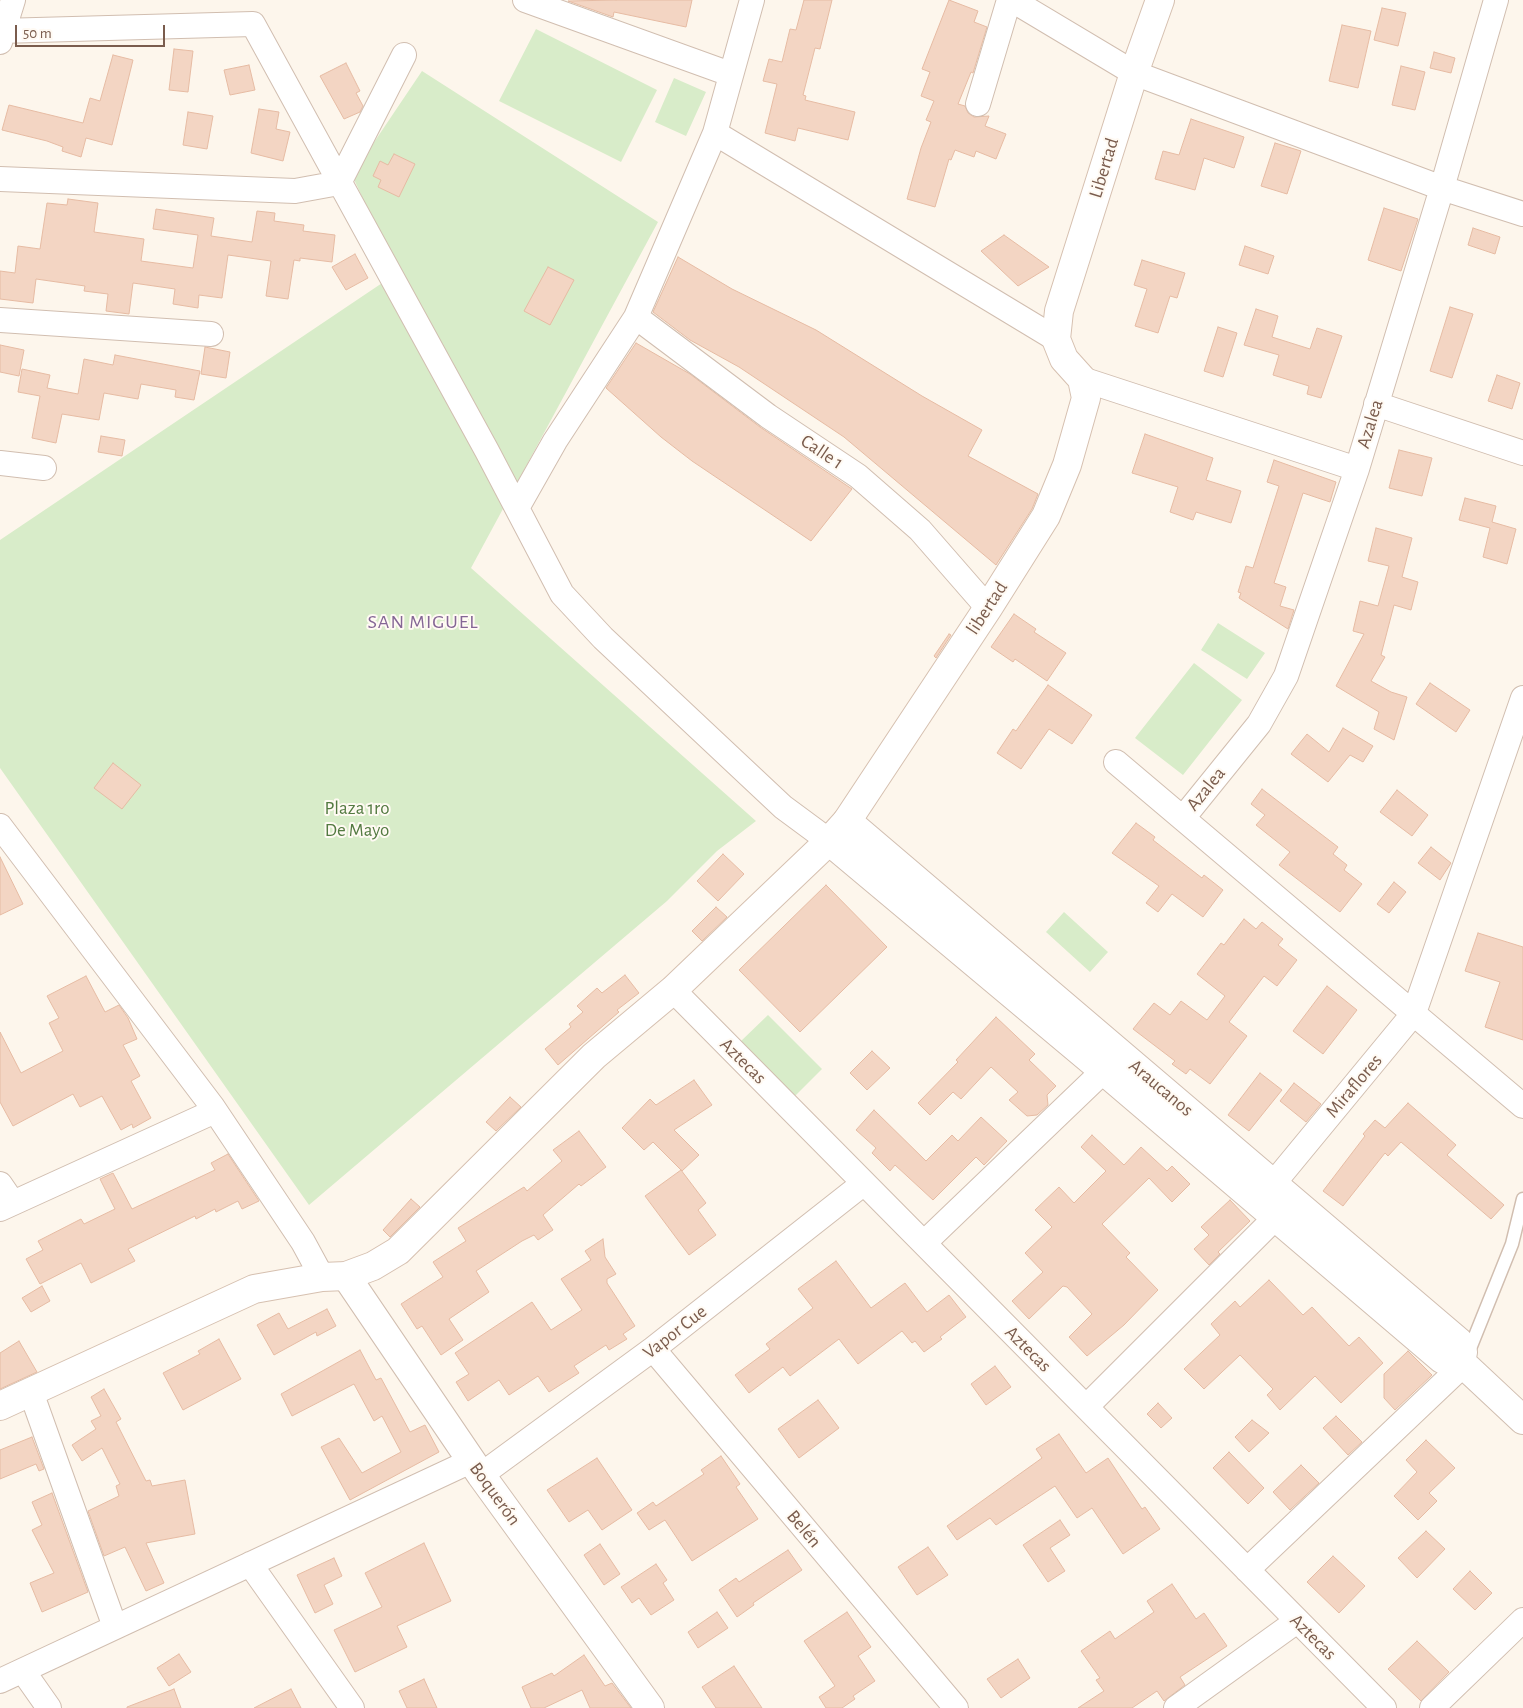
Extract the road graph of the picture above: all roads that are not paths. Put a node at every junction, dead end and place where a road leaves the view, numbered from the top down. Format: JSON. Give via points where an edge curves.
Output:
{"nodes":[{"id":1,"x":13,"y":0,"type":"edge"},
{"id":2,"x":752,"y":0,"type":"edge"},
{"id":3,"x":1011,"y":0,"type":"edge"},
{"id":4,"x":1160,"y":0,"type":"edge"},
{"id":5,"x":1496,"y":0,"type":"edge"},
{"id":6,"x":529,"y":1,"type":"edge"},
{"id":7,"x":1,"y":35,"type":"edge"},
{"id":8,"x":404,"y":55,"type":"dead end"},
{"id":9,"x":1134,"y":73,"type":"junction"},
{"id":10,"x":730,"y":74,"type":"junction"},
{"id":11,"x":978,"y":104,"type":"dead end"},
{"id":12,"x":715,"y":133,"type":"junction"},
{"id":13,"x":0,"y":178,"type":"edge"},
{"id":14,"x":339,"y":183,"type":"junction"},
{"id":15,"x":1442,"y":188,"type":"junction"},
{"id":16,"x":1523,"y":214,"type":"edge"},
{"id":17,"x":636,"y":317,"type":"junction"},
{"id":18,"x":0,"y":320,"type":"edge"},
{"id":19,"x":211,"y":334,"type":"dead end"},
{"id":20,"x":1056,"y":339,"type":"junction"},
{"id":21,"x":1082,"y":379,"type":"junction"},
{"id":22,"x":1376,"y":404,"type":"junction"},
{"id":23,"x":1523,"y":453,"type":"edge"},
{"id":24,"x":0,"y":463,"type":"edge"},
{"id":25,"x":44,"y":468,"type":"dead end"},
{"id":26,"x":1357,"y":469,"type":"junction"},
{"id":27,"x":517,"y":508,"type":"junction"},
{"id":28,"x":988,"y":608,"type":"junction"},
{"id":29,"x":1523,"y":698,"type":"edge"},
{"id":30,"x":1116,"y":762,"type":"dead end"},
{"id":31,"x":1182,"y":818,"type":"junction"},
{"id":32,"x":846,"y":821,"type":"junction"},
{"id":33,"x":0,"y":826,"type":"edge"},
{"id":34,"x":829,"y":841,"type":"junction"},
{"id":35,"x":672,"y":990,"type":"junction"},
{"id":36,"x":1414,"y":1013,"type":"junction"},
{"id":37,"x":1113,"y":1063,"type":"junction"},
{"id":38,"x":1523,"y":1106,"type":"edge"},
{"id":39,"x":215,"y":1111,"type":"junction"},
{"id":40,"x":864,"y":1183,"type":"junction"},
{"id":41,"x":1273,"y":1184,"type":"junction"},
{"id":42,"x":4,"y":1199,"type":"edge"},
{"id":43,"x":1523,"y":1199,"type":"edge"},
{"id":44,"x":1276,"y":1218,"type":"junction"},
{"id":45,"x":924,"y":1243,"type":"junction"},
{"id":46,"x":334,"y":1276,"type":"junction"},
{"id":47,"x":653,"y":1349,"type":"junction"},
{"id":48,"x":1462,"y":1363,"type":"junction"},
{"id":49,"x":31,"y":1392,"type":"junction"},
{"id":50,"x":0,"y":1406,"type":"edge"},
{"id":51,"x":1086,"y":1407,"type":"junction"},
{"id":52,"x":1523,"y":1420,"type":"edge"},
{"id":53,"x":476,"y":1468,"type":"junction"},
{"id":54,"x":250,"y":1564,"type":"junction"},
{"id":55,"x":1247,"y":1570,"type":"junction"},
{"id":56,"x":1523,"y":1620,"type":"edge"},
{"id":57,"x":1297,"y":1621,"type":"junction"},
{"id":58,"x":115,"y":1628,"type":"junction"},
{"id":59,"x":23,"y":1671,"type":"junction"},
{"id":60,"x":0,"y":1680,"type":"edge"},
{"id":61,"x":49,"y":1708,"type":"edge"},
{"id":62,"x":352,"y":1708,"type":"edge"},
{"id":63,"x":650,"y":1708,"type":"edge"},
{"id":64,"x":956,"y":1708,"type":"edge"},
{"id":65,"x":1176,"y":1708,"type":"edge"},
{"id":66,"x":1384,"y":1708,"type":"edge"},
{"id":67,"x":1432,"y":1708,"type":"edge"}],
"edges":[{"from":1,"to":7,"type":"street"},
{"from":2,"to":10,"type":"street"},
{"from":3,"to":9,"type":"street"},
{"from":3,"to":11,"type":"street"},
{"from":4,"to":9,"type":"street","name":"Libertad"},
{"from":5,"to":15,"type":"street","name":"Azalea"},
{"from":6,"to":10,"type":"street"},
{"from":7,"to":14,"type":"street","via":[[253,24]]},
{"from":8,"to":14,"type":"street"},
{"from":9,"to":15,"type":"street"},
{"from":9,"to":20,"type":"street","name":"Libertad","via":[[1059,311]]},
{"from":10,"to":12,"type":"street"},
{"from":12,"to":17,"type":"street"},
{"from":12,"to":20,"type":"street"},
{"from":13,"to":14,"type":"street","via":[[295,191]]},
{"from":14,"to":27,"type":"street"},
{"from":15,"to":16,"type":"street"},
{"from":15,"to":22,"type":"street","name":"Azalea"},
{"from":17,"to":27,"type":"street","via":[[555,441]]},
{"from":17,"to":28,"type":"street","name":"Calle 1","via":[[768,416],[858,476],[920,530]]},
{"from":18,"to":19,"type":"street"},
{"from":20,"to":21,"type":"street","via":[[1064,359]]},
{"from":21,"to":26,"type":"street"},
{"from":21,"to":28,"type":"street","name":"libertad","via":[[1086,398],[1067,465],[1046,516]]},
{"from":22,"to":23,"type":"street"},
{"from":22,"to":26,"type":"street","name":"Azalea"},
{"from":24,"to":25,"type":"street"},
{"from":26,"to":31,"type":"street","name":"Azalea","via":[[1286,676],[1259,724]]},
{"from":27,"to":34,"type":"street","via":[[562,594],[604,638],[783,807]]},
{"from":28,"to":32,"type":"street","name":"libertad"},
{"from":29,"to":36,"type":"street","name":"Miraflores"},
{"from":30,"to":31,"type":"street"},
{"from":31,"to":36,"type":"street"},
{"from":32,"to":34,"type":"street","name":"libertad"},
{"from":32,"to":37,"type":"street","name":"Araucanos"},
{"from":33,"to":39,"type":"street"},
{"from":34,"to":35,"type":"street","name":"libertad"},
{"from":34,"to":37,"type":"street","name":"Araucanos"},
{"from":35,"to":40,"type":"street","name":"Aztecas"},
{"from":35,"to":46,"type":"street","name":"libertad","via":[[594,1056],[398,1251],[372,1266]]},
{"from":36,"to":38,"type":"street"},
{"from":36,"to":41,"type":"street","name":"Miraflores"},
{"from":37,"to":41,"type":"street","name":"Araucanos"},
{"from":37,"to":44,"type":"street","name":"Araucanos"},
{"from":37,"to":45,"type":"street"},
{"from":39,"to":42,"type":"street"},
{"from":39,"to":46,"type":"street","via":[[303,1242]]},
{"from":40,"to":45,"type":"street","name":"Aztecas"},
{"from":40,"to":47,"type":"street","name":"Vapor Cue"},
{"from":41,"to":44,"type":"street"},
{"from":41,"to":48,"type":"street","name":"Araucanos","via":[[1459,1342],[1463,1352]]},
{"from":43,"to":48,"type":"lane","via":[[1512,1244]]},
{"from":44,"to":48,"type":"street","name":"Araucanos","via":[[1442,1359],[1451,1364]]},
{"from":44,"to":51,"type":"street"},
{"from":45,"to":51,"type":"street","name":"Aztecas"},
{"from":46,"to":49,"type":"street","name":"libertad","via":[[254,1289]]},
{"from":46,"to":53,"type":"street","name":"Boquerón"},
{"from":47,"to":53,"type":"street","name":"Vapor Cue"},
{"from":47,"to":64,"type":"street","name":"Belén"},
{"from":48,"to":52,"type":"street","name":"Araucanos"},
{"from":48,"to":55,"type":"street"},
{"from":49,"to":50,"type":"street","name":"libertad"},
{"from":49,"to":58,"type":"street"},
{"from":51,"to":55,"type":"street","name":"Aztecas"},
{"from":53,"to":54,"type":"street","name":"Vapor Cue"},
{"from":53,"to":63,"type":"street","name":"Boquerón"},
{"from":54,"to":58,"type":"street","name":"Vapor Cue"},
{"from":54,"to":62,"type":"street"},
{"from":55,"to":57,"type":"street","name":"Aztecas"},
{"from":56,"to":67,"type":"street"},
{"from":57,"to":65,"type":"street"},
{"from":57,"to":66,"type":"street","name":"Aztecas"},
{"from":58,"to":59,"type":"street","name":"Vapor Cue"},
{"from":59,"to":60,"type":"street","name":"Vapor Cue"},
{"from":59,"to":61,"type":"street"}]}
